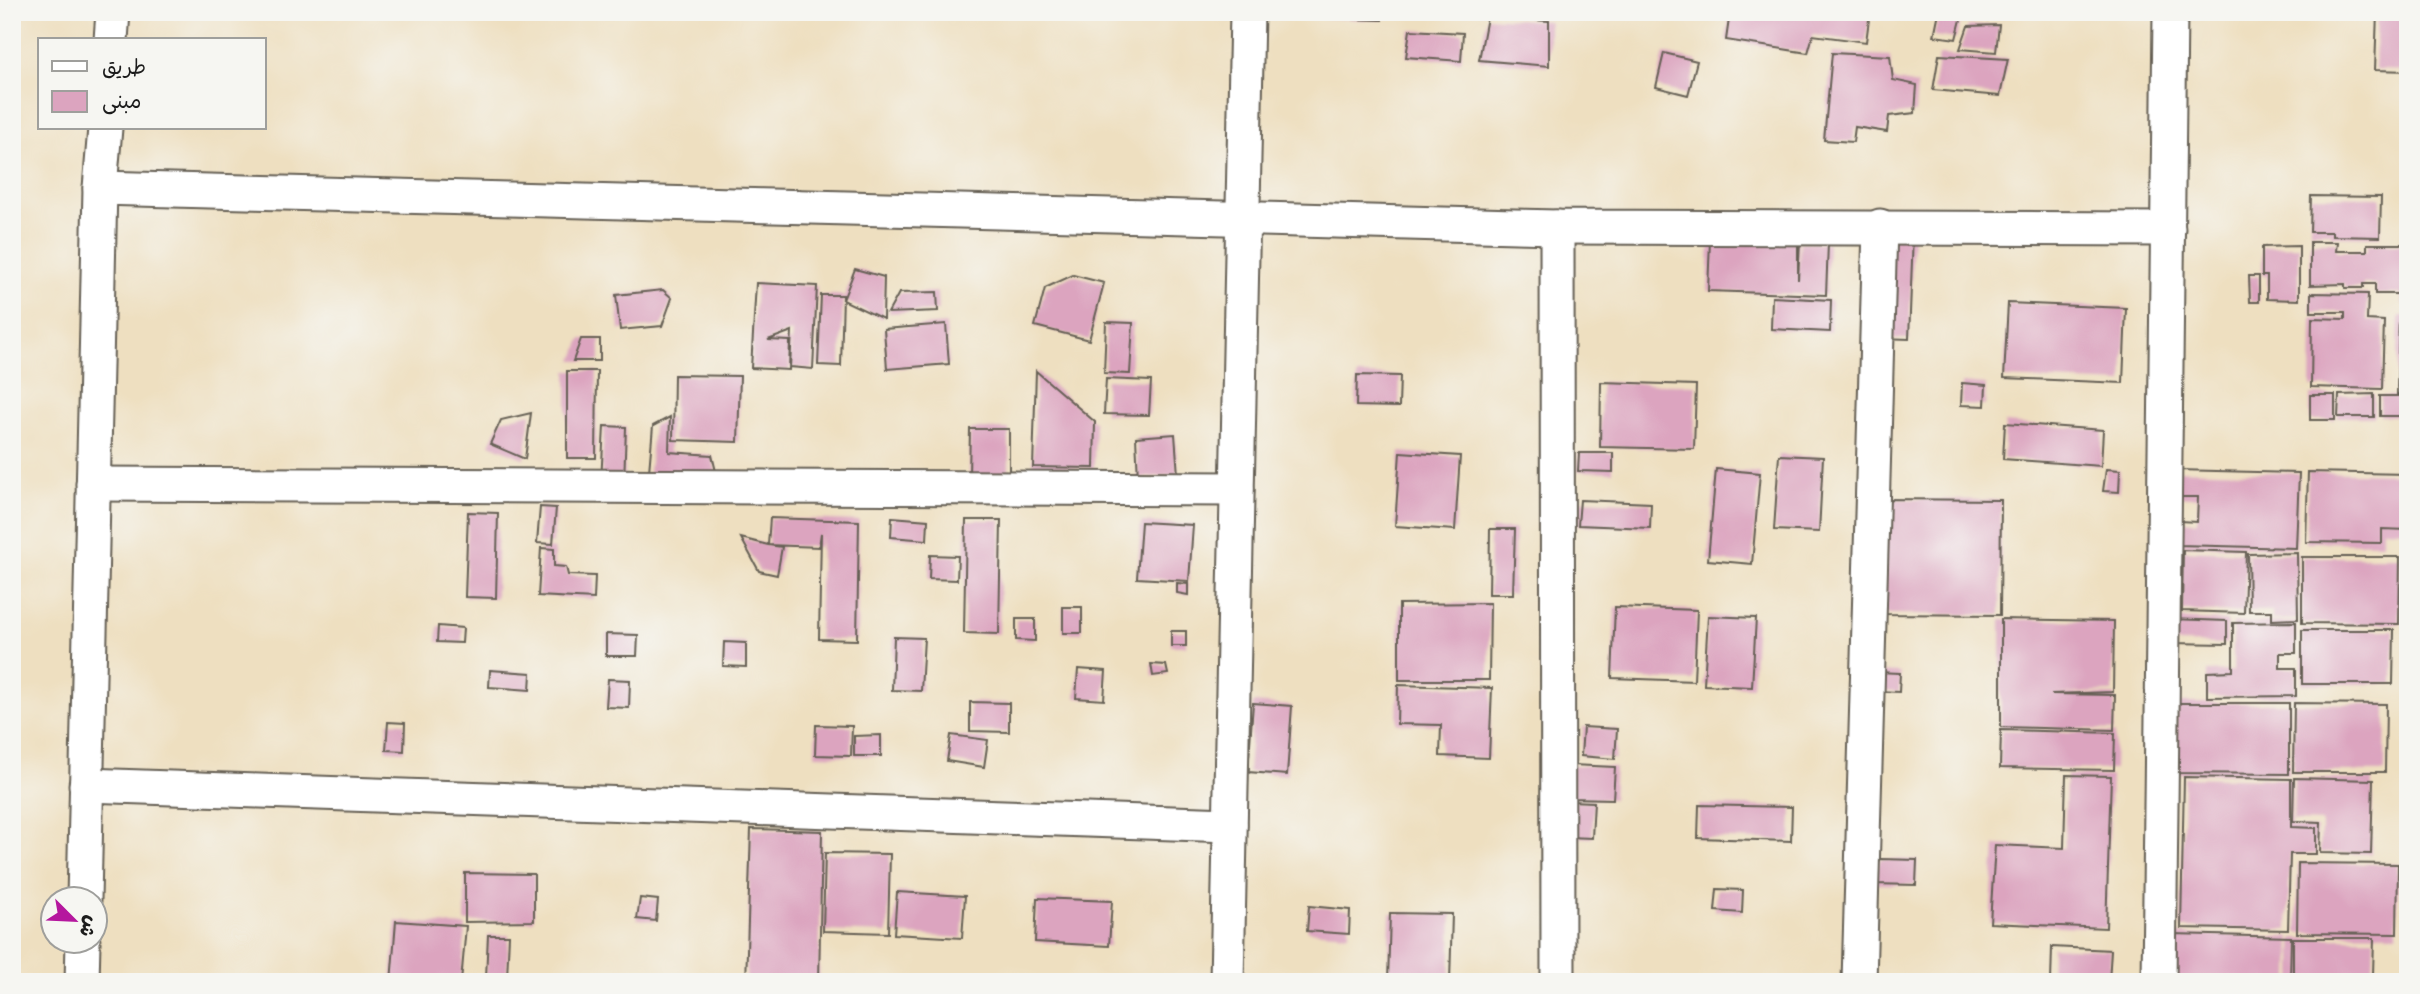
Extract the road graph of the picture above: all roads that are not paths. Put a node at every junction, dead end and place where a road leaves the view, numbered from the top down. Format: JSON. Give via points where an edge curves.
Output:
{"nodes":[{"id":1,"x":113,"y":12,"type":"edge"},
{"id":2,"x":1247,"y":12,"type":"edge"},
{"id":3,"x":2171,"y":12,"type":"edge"},
{"id":4,"x":111,"y":38,"type":"edge"},
{"id":5,"x":104,"y":130,"type":"edge"},
{"id":6,"x":100,"y":188,"type":"junction"},
{"id":7,"x":1242,"y":217,"type":"junction"},
{"id":8,"x":1880,"y":226,"type":"junction"},
{"id":9,"x":1557,"y":227,"type":"junction"},
{"id":10,"x":2168,"y":229,"type":"junction"},
{"id":11,"x":93,"y":484,"type":"junction"},
{"id":12,"x":1237,"y":489,"type":"junction"},
{"id":13,"x":86,"y":785,"type":"junction"},
{"id":14,"x":1230,"y":825,"type":"junction"},
{"id":15,"x":84,"y":886,"type":"edge"},
{"id":16,"x":83,"y":956,"type":"edge"},
{"id":17,"x":82,"y":982,"type":"edge"},
{"id":18,"x":1227,"y":982,"type":"edge"},
{"id":19,"x":1558,"y":982,"type":"edge"},
{"id":20,"x":1859,"y":982,"type":"edge"},
{"id":21,"x":2159,"y":982,"type":"edge"}],
"edges":[{"from":1,"to":4,"type":"street"},
{"from":2,"to":7,"type":"street"},
{"from":3,"to":10,"type":"street"},
{"from":5,"to":6,"type":"street"},
{"from":6,"to":7,"type":"street"},
{"from":6,"to":11,"type":"street"},
{"from":7,"to":9,"type":"street"},
{"from":7,"to":12,"type":"street"},
{"from":8,"to":9,"type":"street"},
{"from":8,"to":10,"type":"street"},
{"from":8,"to":20,"type":"street"},
{"from":9,"to":19,"type":"street"},
{"from":10,"to":21,"type":"street"},
{"from":11,"to":12,"type":"street"},
{"from":11,"to":13,"type":"street"},
{"from":12,"to":14,"type":"street"},
{"from":13,"to":14,"type":"street"},
{"from":13,"to":15,"type":"street"},
{"from":14,"to":18,"type":"street"},
{"from":16,"to":17,"type":"street"}]}
